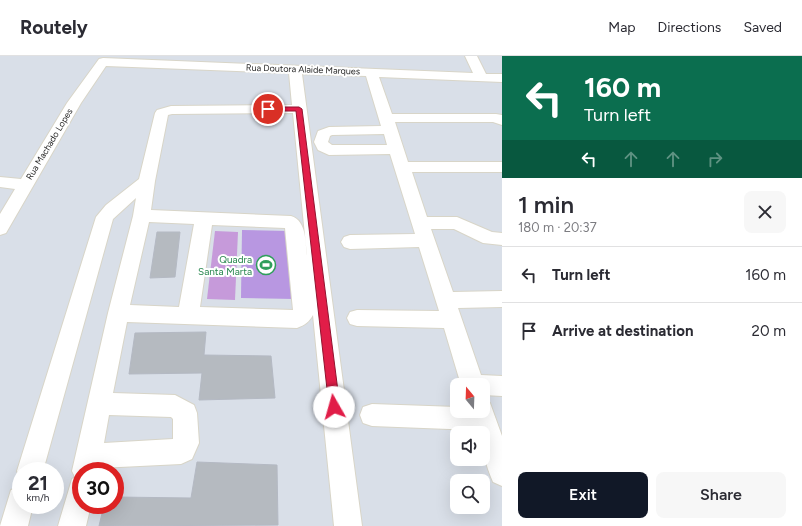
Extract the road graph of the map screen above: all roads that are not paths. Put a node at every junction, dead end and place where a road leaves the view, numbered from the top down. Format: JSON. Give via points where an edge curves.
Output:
{"nodes":[{"id":1,"x":471,"y":56,"type":"edge"},
{"id":2,"x":104,"y":62,"type":"joint"},
{"id":3,"x":295,"y":69,"type":"junction"},
{"id":4,"x":371,"y":72,"type":"junction"},
{"id":5,"x":481,"y":77,"type":"junction"},
{"id":6,"x":502,"y":78,"type":"edge"},
{"id":7,"x":299,"y":109,"type":"junction"},
{"id":8,"x":502,"y":121,"type":"edge"},
{"id":9,"x":389,"y":124,"type":"junction"},
{"id":10,"x":346,"y":131,"type":"junction"},
{"id":11,"x":397,"y":149,"type":"junction"},
{"id":12,"x":350,"y":150,"type":"junction"},
{"id":13,"x":403,"y":167,"type":"junction"},
{"id":14,"x":502,"y":167,"type":"edge"},
{"id":15,"x":147,"y":181,"type":"junction"},
{"id":16,"x":0,"y":182,"type":"edge"},
{"id":17,"x":24,"y":185,"type":"junction"},
{"id":18,"x":142,"y":216,"type":"junction"},
{"id":19,"x":204,"y":218,"type":"junction"},
{"id":20,"x":0,"y":229,"type":"edge"},
{"id":21,"x":423,"y":231,"type":"junction"},
{"id":22,"x":502,"y":239,"type":"edge"},
{"id":23,"x":350,"y":242,"type":"dead end"},
{"id":24,"x":502,"y":299,"type":"edge"},
{"id":25,"x":445,"y":300,"type":"junction"},
{"id":26,"x":118,"y":313,"type":"junction"},
{"id":27,"x":188,"y":316,"type":"junction"},
{"id":28,"x":357,"y":318,"type":"dead end"},
{"id":29,"x":452,"y":320,"type":"junction"},
{"id":30,"x":471,"y":378,"type":"edge"},
{"id":31,"x":490,"y":386,"type":"edge"},
{"id":32,"x":502,"y":386,"type":"edge"},
{"id":33,"x":100,"y":404,"type":"junction"},
{"id":34,"x":372,"y":415,"type":"dead end"},
{"id":35,"x":450,"y":415,"type":"edge"},
{"id":36,"x":483,"y":418,"type":"edge"},
{"id":37,"x":33,"y":462,"type":"edge"},
{"id":38,"x":87,"y":462,"type":"edge"},
{"id":39,"x":95,"y":462,"type":"edge"},
{"id":40,"x":502,"y":473,"type":"edge"},
{"id":41,"x":17,"y":514,"type":"edge"},
{"id":42,"x":75,"y":514,"type":"edge"},
{"id":43,"x":14,"y":526,"type":"edge"},
{"id":44,"x":72,"y":526,"type":"edge"},
{"id":45,"x":348,"y":526,"type":"edge"}],
"edges":[{"from":1,"to":5,"type":"street"},
{"from":2,"to":3,"type":"street","name":"Rua Doutora Alaide Marques"},
{"from":2,"to":17,"type":"street","name":"Rua Machado Lopes","via":[[74,103]]},
{"from":3,"to":4,"type":"street","name":"Rua Doutora Alaide Marques"},
{"from":3,"to":7,"type":"street"},
{"from":4,"to":5,"type":"street","name":"Rua Doutora Alaide Marques"},
{"from":4,"to":9,"type":"street"},
{"from":5,"to":6,"type":"street","name":"Rua Doutora Alaide Marques"},
{"from":7,"to":15,"type":"street","via":[[163,111]]},
{"from":7,"to":45,"type":"street"},
{"from":8,"to":9,"type":"street","via":[[496,118]]},
{"from":9,"to":10,"type":"street"},
{"from":9,"to":11,"type":"street"},
{"from":10,"to":12,"type":"street"},
{"from":10,"to":12,"type":"street","via":[[325,132],[321,142],[323,147],[329,150]]},
{"from":11,"to":12,"type":"street"},
{"from":11,"to":13,"type":"street"},
{"from":13,"to":14,"type":"street"},
{"from":13,"to":21,"type":"street"},
{"from":15,"to":18,"type":"street"},
{"from":15,"to":37,"type":"street","via":[[105,217]]},
{"from":16,"to":17,"type":"street"},
{"from":17,"to":20,"type":"street","name":"Rua Machado Lopes"},
{"from":18,"to":19,"type":"street"},
{"from":18,"to":26,"type":"street"},
{"from":19,"to":27,"type":"street"},
{"from":19,"to":27,"type":"street","via":[[292,223],[304,305],[303,314],[297,319]]},
{"from":21,"to":22,"type":"street","via":[[457,223],[489,238]]},
{"from":21,"to":23,"type":"street"},
{"from":21,"to":25,"type":"street"},
{"from":24,"to":25,"type":"street"},
{"from":25,"to":29,"type":"street"},
{"from":26,"to":27,"type":"street"},
{"from":26,"to":33,"type":"street"},
{"from":28,"to":29,"type":"street"},
{"from":29,"to":30,"type":"street"},
{"from":31,"to":32,"type":"street"},
{"from":33,"to":38,"type":"street"},
{"from":33,"to":39,"type":"street","via":[[175,406],[185,413],[186,443],[181,451]]},
{"from":34,"to":35,"type":"street"},
{"from":36,"to":40,"type":"street"},
{"from":41,"to":43,"type":"street"},
{"from":42,"to":44,"type":"street"}]}
